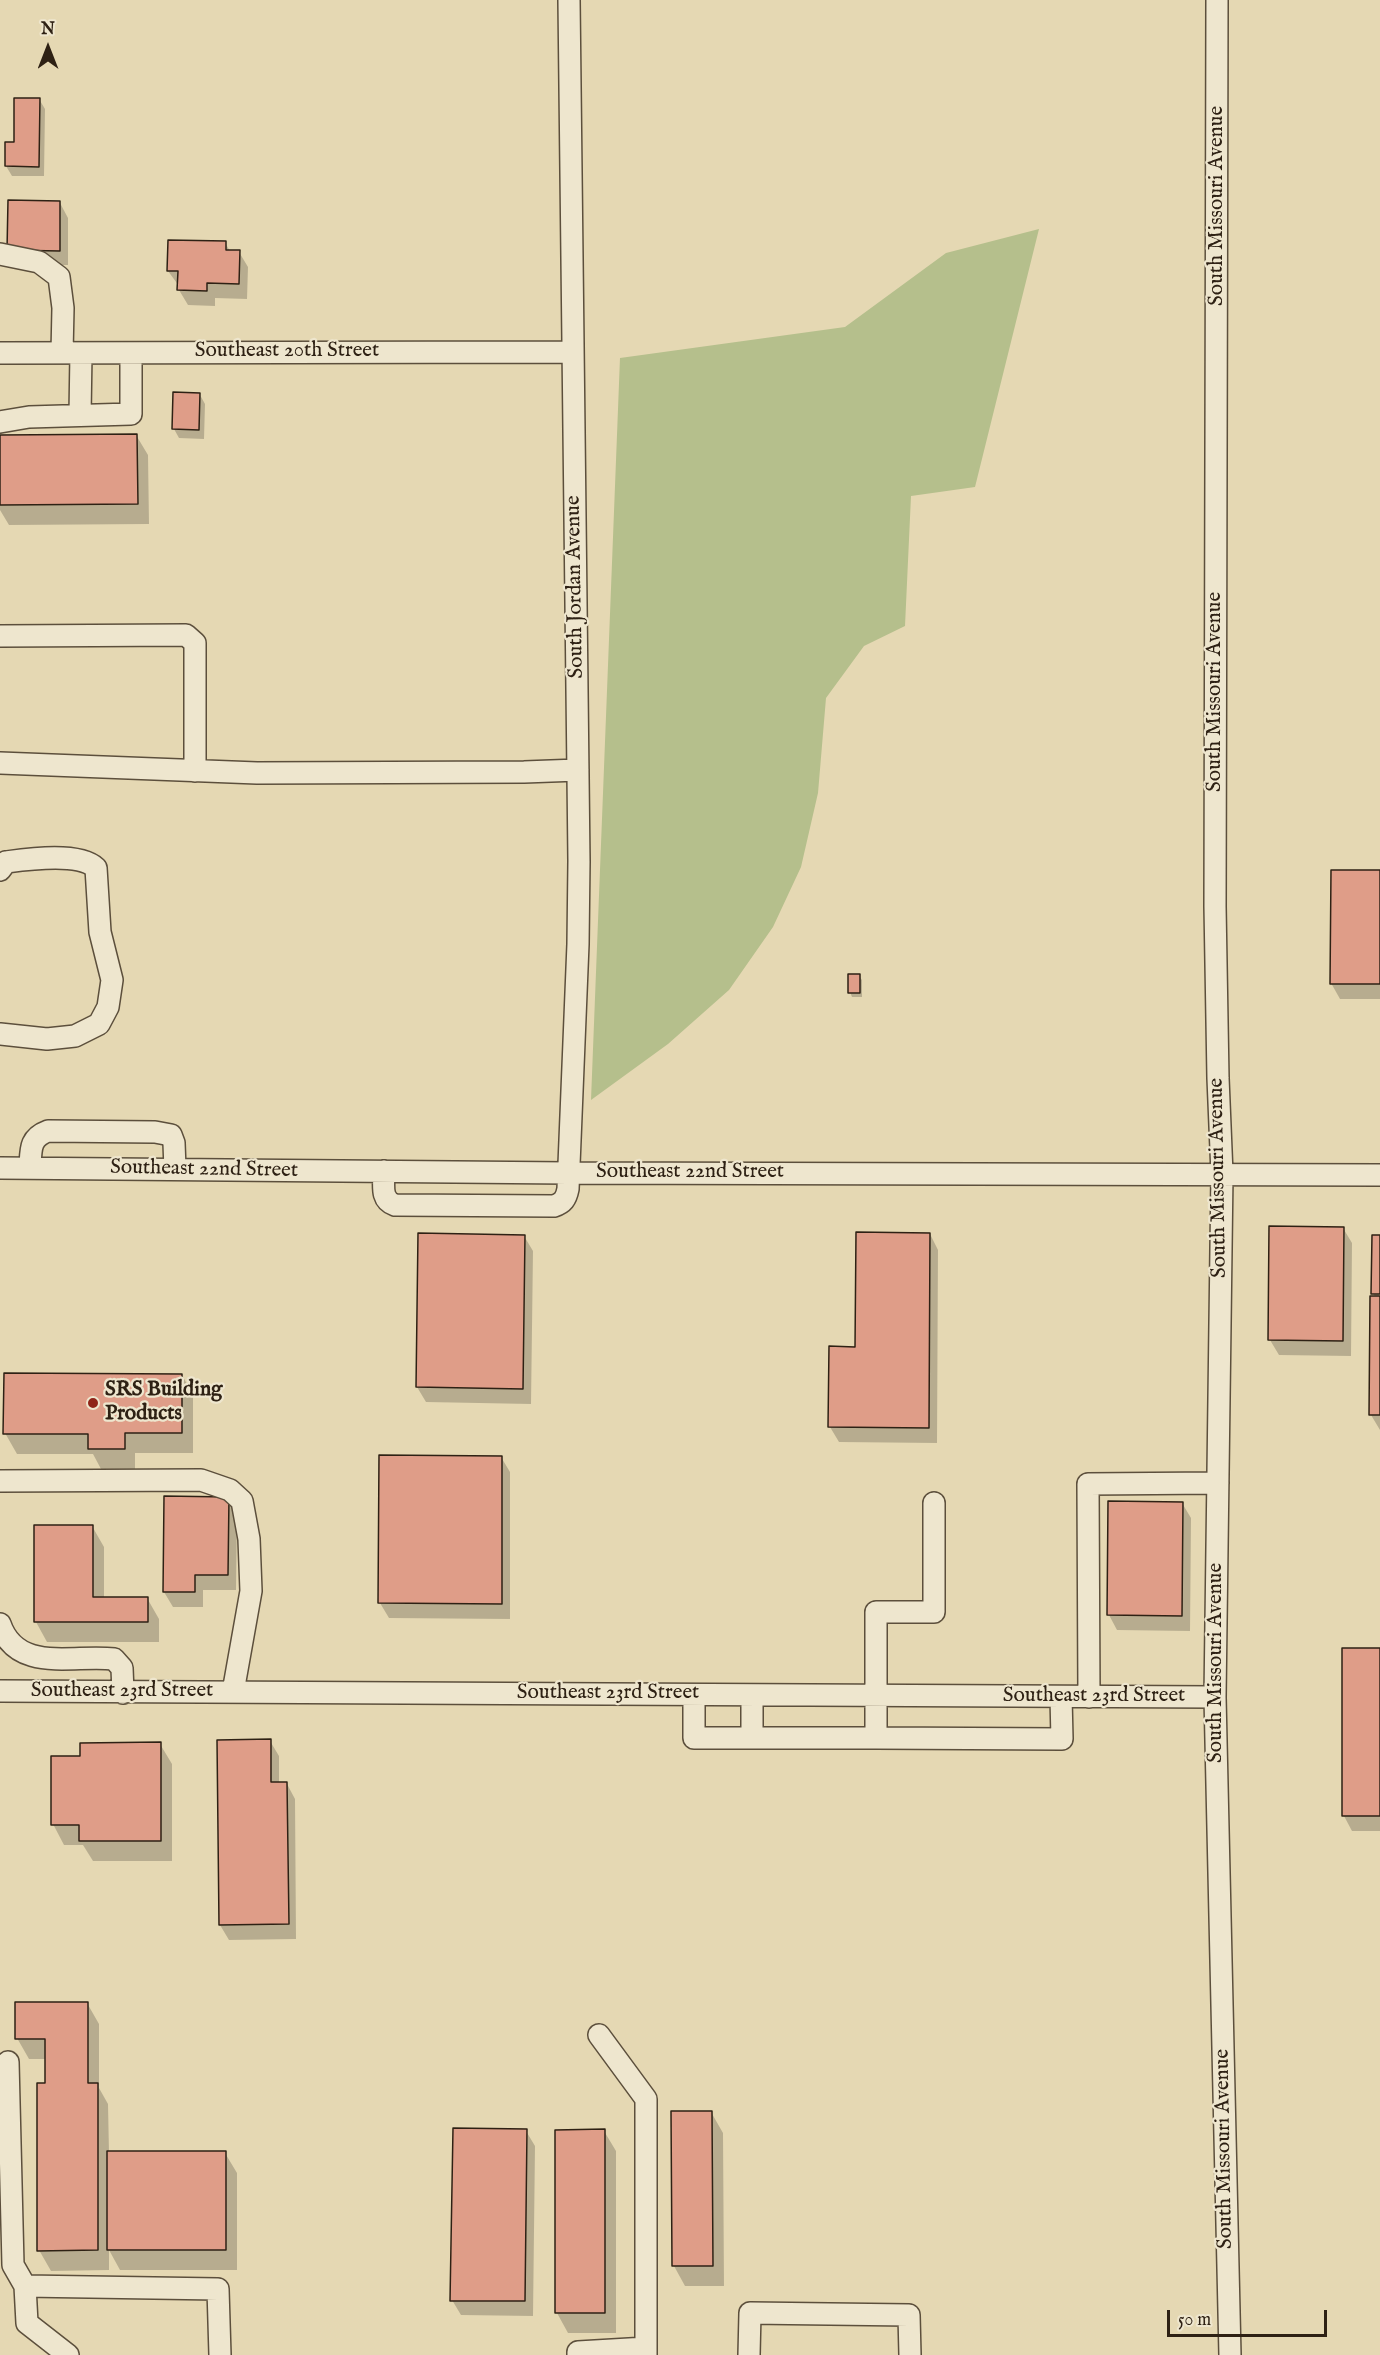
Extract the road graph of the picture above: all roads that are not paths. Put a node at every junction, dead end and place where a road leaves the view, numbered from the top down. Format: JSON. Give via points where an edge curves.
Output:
{"nodes":[{"id":1,"x":569,"y":0,"type":"edge"},
{"id":2,"x":1217,"y":0,"type":"edge"},
{"id":3,"x":0,"y":254,"type":"edge"},
{"id":4,"x":0,"y":352,"type":"edge"},
{"id":5,"x":72,"y":352,"type":"junction"},
{"id":6,"x":131,"y":352,"type":"junction"},
{"id":7,"x":573,"y":352,"type":"junction"},
{"id":8,"x":80,"y":415,"type":"junction"},
{"id":9,"x":0,"y":422,"type":"edge"},
{"id":10,"x":0,"y":636,"type":"edge"},
{"id":11,"x":0,"y":763,"type":"edge"},
{"id":12,"x":578,"y":770,"type":"junction"},
{"id":13,"x":195,"y":771,"type":"junction"},
{"id":14,"x":0,"y":870,"type":"edge"},
{"id":15,"x":0,"y":1034,"type":"edge"},
{"id":16,"x":0,"y":1168,"type":"edge"},
{"id":17,"x":30,"y":1168,"type":"junction"},
{"id":18,"x":175,"y":1169,"type":"junction"},
{"id":19,"x":384,"y":1171,"type":"junction"},
{"id":20,"x":568,"y":1173,"type":"junction"},
{"id":21,"x":1222,"y":1174,"type":"junction"},
{"id":22,"x":1380,"y":1175,"type":"edge"},
{"id":23,"x":0,"y":1481,"type":"edge"},
{"id":24,"x":1218,"y":1483,"type":"junction"},
{"id":25,"x":934,"y":1503,"type":"dead end"},
{"id":26,"x":0,"y":1624,"type":"edge"},
{"id":27,"x":0,"y":1691,"type":"edge"},
{"id":28,"x":233,"y":1692,"type":"junction"},
{"id":29,"x":123,"y":1693,"type":"junction"},
{"id":30,"x":694,"y":1695,"type":"junction"},
{"id":31,"x":752,"y":1695,"type":"junction"},
{"id":32,"x":875,"y":1696,"type":"junction"},
{"id":33,"x":1061,"y":1697,"type":"junction"},
{"id":34,"x":1089,"y":1697,"type":"junction"},
{"id":35,"x":1215,"y":1698,"type":"junction"},
{"id":36,"x":752,"y":1738,"type":"junction"},
{"id":37,"x":876,"y":1738,"type":"junction"},
{"id":38,"x":599,"y":2035,"type":"dead end"},
{"id":39,"x":8,"y":2062,"type":"dead end"},
{"id":40,"x":5,"y":2162,"type":"edge"},
{"id":41,"x":25,"y":2286,"type":"junction"},
{"id":42,"x":646,"y":2351,"type":"edge"},
{"id":43,"x":68,"y":2355,"type":"edge"},
{"id":44,"x":220,"y":2355,"type":"edge"},
{"id":45,"x":578,"y":2355,"type":"edge"},
{"id":46,"x":748,"y":2355,"type":"edge"},
{"id":47,"x":910,"y":2355,"type":"edge"},
{"id":48,"x":1230,"y":2355,"type":"edge"}],
"edges":[{"from":1,"to":7,"type":"street","name":"South Jordan Avenue"},
{"from":2,"to":21,"type":"street","name":"South Missouri Avenue","via":[[1215,906]]},
{"from":3,"to":5,"type":"street","via":[[39,262],[59,277]]},
{"from":4,"to":5,"type":"street","name":"Southeast 20th Street"},
{"from":5,"to":6,"type":"street","name":"Southeast 20th Street"},
{"from":5,"to":8,"type":"street"},
{"from":6,"to":7,"type":"street","name":"Southeast 20th Street"},
{"from":6,"to":8,"type":"street","via":[[131,414]]},
{"from":7,"to":12,"type":"street","name":"South Jordan Avenue"},
{"from":8,"to":9,"type":"street"},
{"from":10,"to":13,"type":"street","via":[[186,635],[195,643]]},
{"from":11,"to":13,"type":"street"},
{"from":12,"to":13,"type":"street","via":[[257,774]]},
{"from":12,"to":20,"type":"street","name":"South Jordan Avenue","via":[[578,944]]},
{"from":14,"to":15,"type":"street","via":[[6,862],[20,860],[78,859],[91,863],[96,868],[100,932],[112,980],[108,1007],[99,1024],[75,1036]]},
{"from":16,"to":17,"type":"street","name":"Southeast 22nd Street"},
{"from":17,"to":18,"type":"street","name":"Southeast 22nd Street"},
{"from":17,"to":18,"type":"street","via":[[31,1144],[48,1131],[131,1131],[171,1135]]},
{"from":18,"to":19,"type":"street","name":"Southeast 22nd Street"},
{"from":19,"to":20,"type":"street","name":"Southeast 22nd Street"},
{"from":19,"to":20,"type":"street","name":"South Jordan Avenue","via":[[384,1198],[395,1205],[554,1206],[566,1197]]},
{"from":20,"to":21,"type":"street","name":"Southeast 22nd Street"},
{"from":21,"to":22,"type":"street","name":"Southeast 22nd Street"},
{"from":21,"to":24,"type":"street","name":"South Missouri Avenue"},
{"from":23,"to":28,"type":"street","via":[[201,1480],[230,1490],[242,1501],[249,1539],[251,1591]]},
{"from":24,"to":34,"type":"street","via":[[1088,1484]]},
{"from":24,"to":35,"type":"street","name":"South Missouri Avenue"},
{"from":25,"to":32,"type":"street","via":[[934,1612],[876,1612]]},
{"from":26,"to":29,"type":"street","via":[[17,1649],[36,1657],[114,1659],[122,1668]]},
{"from":27,"to":29,"type":"street","name":"Southeast 23rd Street"},
{"from":28,"to":29,"type":"street","name":"Southeast 23rd Street"},
{"from":28,"to":30,"type":"street","name":"Southeast 23rd Street"},
{"from":30,"to":31,"type":"street","name":"Southeast 23rd Street"},
{"from":30,"to":36,"type":"street","via":[[694,1738]]},
{"from":31,"to":32,"type":"street","name":"Southeast 23rd Street"},
{"from":31,"to":36,"type":"street"},
{"from":32,"to":33,"type":"street","name":"Southeast 23rd Street"},
{"from":32,"to":37,"type":"street"},
{"from":33,"to":34,"type":"street","name":"Southeast 23rd Street"},
{"from":33,"to":37,"type":"street","via":[[1062,1739]]},
{"from":34,"to":35,"type":"street","name":"Southeast 23rd Street"},
{"from":35,"to":48,"type":"street","name":"South Missouri Avenue"},
{"from":36,"to":37,"type":"street"},
{"from":38,"to":42,"type":"street","via":[[646,2099]]},
{"from":39,"to":40,"type":"street"},
{"from":40,"to":41,"type":"street","via":[[13,2265]]},
{"from":41,"to":43,"type":"street","via":[[27,2323]]},
{"from":41,"to":44,"type":"street","via":[[218,2289]]},
{"from":42,"to":45,"type":"street"},
{"from":46,"to":47,"type":"street","via":[[750,2313],[909,2315]]}]}
